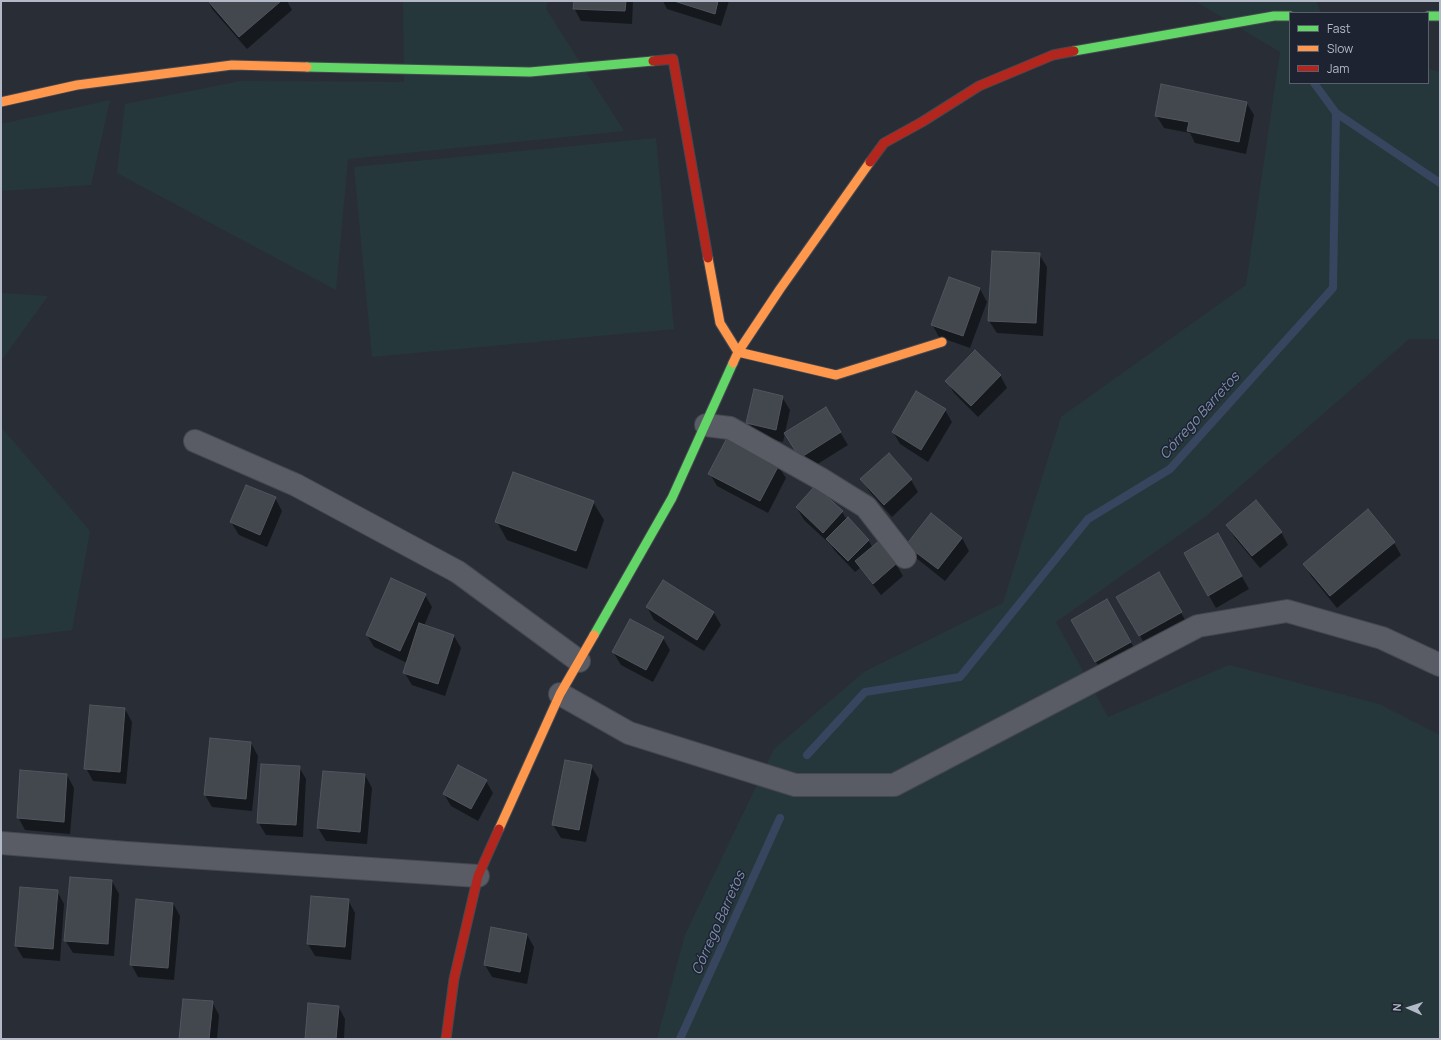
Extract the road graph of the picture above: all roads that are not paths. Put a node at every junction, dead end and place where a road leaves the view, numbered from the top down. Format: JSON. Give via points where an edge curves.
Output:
{"nodes":[{"id":1,"x":1289,"y":16,"type":"edge"},
{"id":2,"x":1429,"y":16,"type":"edge"},
{"id":3,"x":1440,"y":16,"type":"edge"},
{"id":4,"x":1,"y":102,"type":"edge"},
{"id":5,"x":942,"y":342,"type":"dead end"},
{"id":6,"x":738,"y":352,"type":"junction"},
{"id":7,"x":706,"y":425,"type":"junction"},
{"id":8,"x":195,"y":441,"type":"dead end"},
{"id":9,"x":905,"y":557,"type":"dead end"},
{"id":10,"x":580,"y":661,"type":"junction"},
{"id":11,"x":1440,"y":665,"type":"edge"},
{"id":12,"x":560,"y":694,"type":"junction"},
{"id":13,"x":1,"y":843,"type":"edge"},
{"id":14,"x":478,"y":876,"type":"junction"},
{"id":15,"x":446,"y":1039,"type":"edge"}],
"edges":[{"from":1,"to":6,"type":"main road","via":[[1274,16],[1053,56],[979,86],[884,143]]},
{"from":2,"to":3,"type":"main road"},
{"from":4,"to":6,"type":"main road","via":[[78,85],[232,65],[530,72],[673,59],[720,323]]},
{"from":5,"to":6,"type":"main road","via":[[836,375]]},
{"from":6,"to":7,"type":"main road"},
{"from":7,"to":9,"type":"street","via":[[730,428],[866,507]]},
{"from":7,"to":10,"type":"main road","via":[[672,498]]},
{"from":8,"to":10,"type":"street","via":[[296,485],[458,572]]},
{"from":10,"to":12,"type":"main road"},
{"from":11,"to":12,"type":"street","via":[[1382,638],[1287,611],[1198,626],[894,785],[795,785],[629,733]]},
{"from":12,"to":14,"type":"main road"},
{"from":13,"to":14,"type":"street"},
{"from":14,"to":15,"type":"main road","via":[[454,979]]}]}
